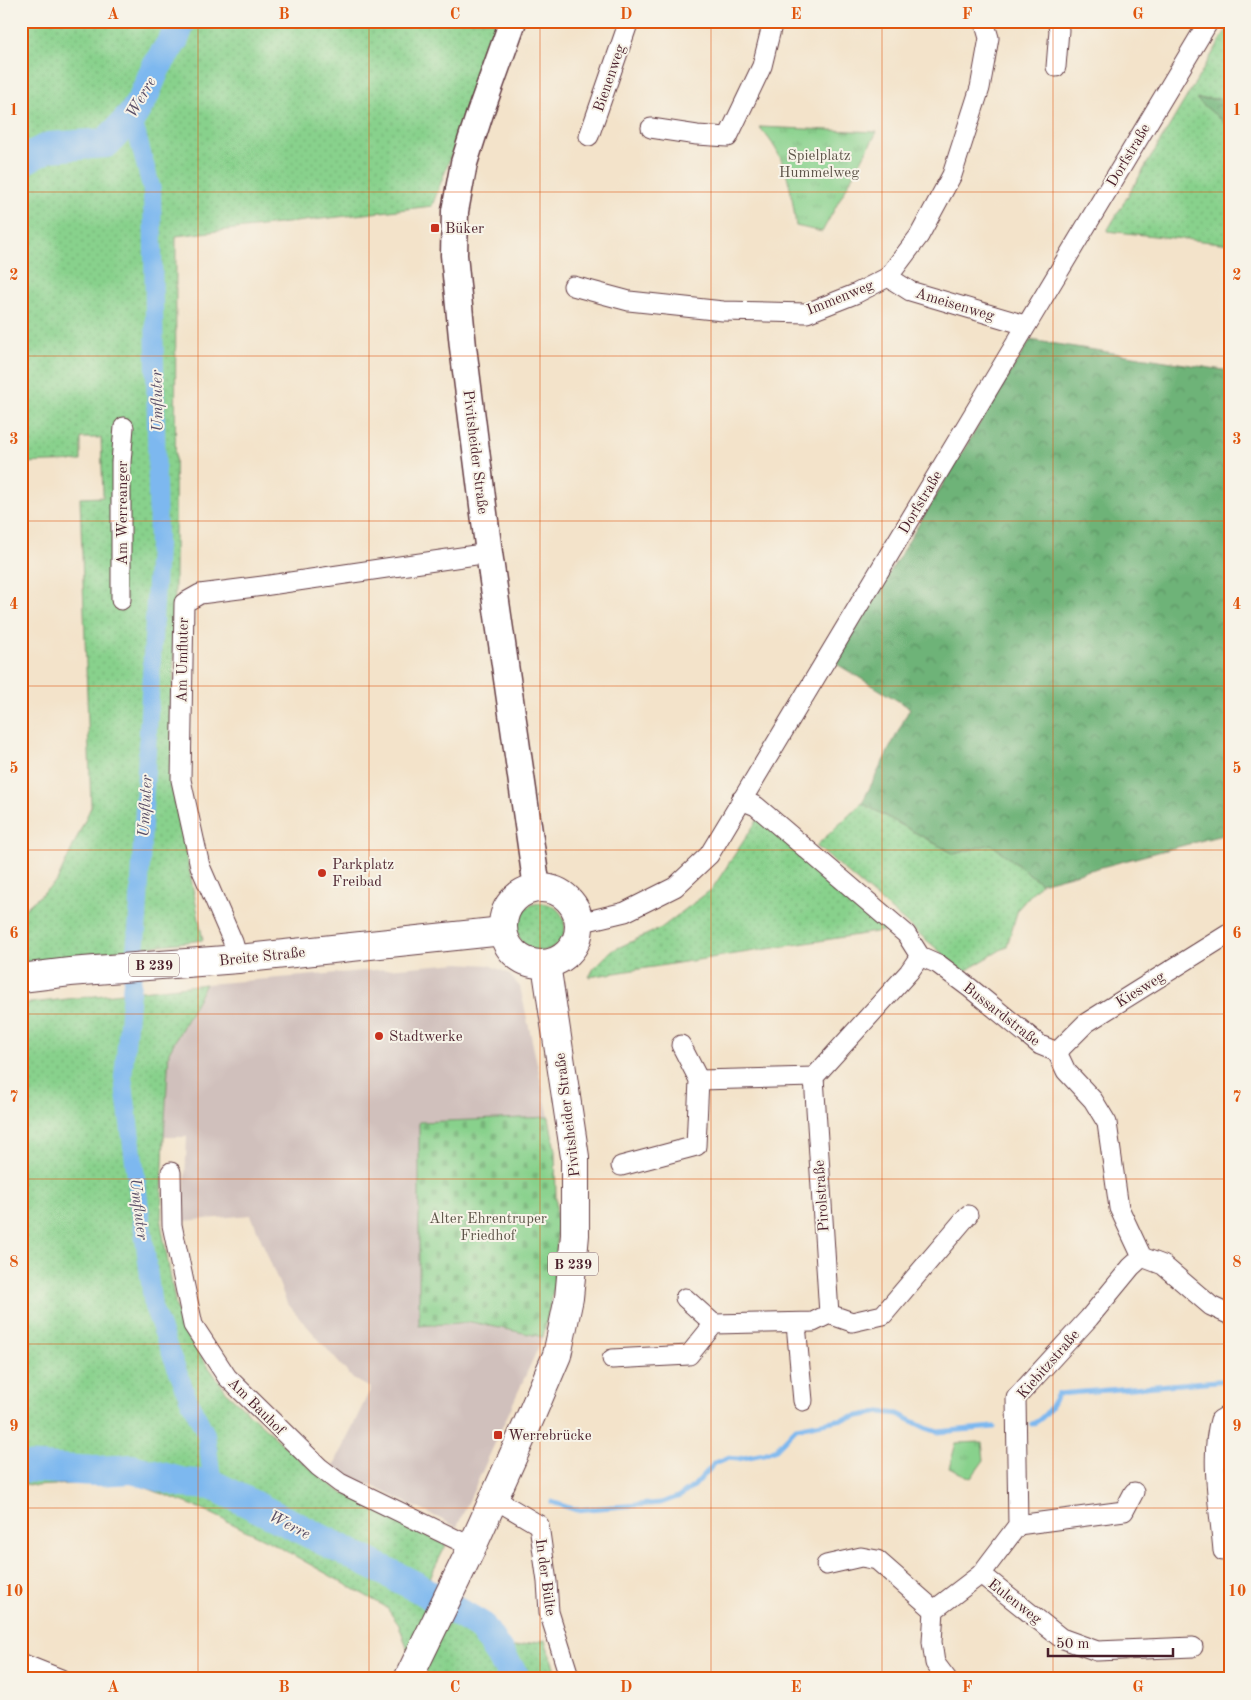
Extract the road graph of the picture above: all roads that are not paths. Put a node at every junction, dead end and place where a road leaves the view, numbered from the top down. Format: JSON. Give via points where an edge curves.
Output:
{"nodes":[{"id":1,"x":513,"y":21,"type":"edge"},
{"id":2,"x":629,"y":21,"type":"edge"},
{"id":3,"x":774,"y":21,"type":"edge"},
{"id":4,"x":984,"y":21,"type":"edge"},
{"id":5,"x":1057,"y":21,"type":"edge"},
{"id":6,"x":1208,"y":21,"type":"edge"},
{"id":7,"x":1056,"y":67,"type":"dead end"},
{"id":8,"x":651,"y":128,"type":"dead end"},
{"id":9,"x":589,"y":136,"type":"dead end"},
{"id":10,"x":888,"y":277,"type":"junction"},
{"id":11,"x":572,"y":286,"type":"dead end"},
{"id":12,"x":1026,"y":325,"type":"junction"},
{"id":13,"x":124,"y":427,"type":"dead end"},
{"id":14,"x":489,"y":553,"type":"junction"},
{"id":15,"x":121,"y":600,"type":"dead end"},
{"id":16,"x":742,"y":800,"type":"junction"},
{"id":17,"x":537,"y":888,"type":"junction"},
{"id":18,"x":579,"y":923,"type":"junction"},
{"id":19,"x":503,"y":931,"type":"junction"},
{"id":20,"x":1230,"y":932,"type":"edge"},
{"id":21,"x":920,"y":956,"type":"junction"},
{"id":22,"x":238,"y":959,"type":"junction"},
{"id":23,"x":546,"y":964,"type":"junction"},
{"id":24,"x":21,"y":978,"type":"edge"},
{"id":25,"x":681,"y":1045,"type":"dead end"},
{"id":26,"x":1057,"y":1052,"type":"junction"},
{"id":27,"x":814,"y":1077,"type":"junction"},
{"id":28,"x":698,"y":1080,"type":"junction"},
{"id":29,"x":621,"y":1166,"type":"dead end"},
{"id":30,"x":172,"y":1172,"type":"dead end"},
{"id":31,"x":968,"y":1215,"type":"dead end"},
{"id":32,"x":1142,"y":1257,"type":"junction"},
{"id":33,"x":685,"y":1298,"type":"dead end"},
{"id":34,"x":829,"y":1314,"type":"junction"},
{"id":35,"x":1230,"y":1315,"type":"edge"},
{"id":36,"x":714,"y":1324,"type":"junction"},
{"id":37,"x":796,"y":1324,"type":"junction"},
{"id":38,"x":612,"y":1359,"type":"dead end"},
{"id":39,"x":802,"y":1401,"type":"dead end"},
{"id":40,"x":1230,"y":1414,"type":"edge"},
{"id":41,"x":1134,"y":1492,"type":"dead end"},
{"id":42,"x":492,"y":1502,"type":"junction"},
{"id":43,"x":1018,"y":1525,"type":"junction"},
{"id":44,"x":472,"y":1547,"type":"junction"},
{"id":45,"x":1223,"y":1551,"type":"dead end"},
{"id":46,"x":826,"y":1565,"type":"dead end"},
{"id":47,"x":981,"y":1574,"type":"junction"},
{"id":48,"x":934,"y":1610,"type":"junction"},
{"id":49,"x":1193,"y":1647,"type":"dead end"},
{"id":50,"x":21,"y":1663,"type":"edge"},
{"id":51,"x":61,"y":1679,"type":"edge"},
{"id":52,"x":408,"y":1679,"type":"edge"},
{"id":53,"x":570,"y":1679,"type":"edge"},
{"id":54,"x":946,"y":1679,"type":"edge"}],
"edges":[{"from":1,"to":14,"type":"main road","name":"Pivitsheider Straße","via":[[464,163],[455,211],[456,288]]},
{"from":2,"to":9,"type":"street","name":"Bienenweg"},
{"from":3,"to":8,"type":"street","via":[[762,66],[728,137]]},
{"from":4,"to":10,"type":"street","name":"Immenweg","via":[[989,38],[980,88],[952,175],[919,236]]},
{"from":5,"to":7,"type":"street"},
{"from":6,"to":12,"type":"street","name":"Dorfstraße"},
{"from":10,"to":11,"type":"street","name":"Immenweg","via":[[807,313],[723,311],[629,301]]},
{"from":10,"to":12,"type":"street","name":"Ameisenweg","via":[[910,291]]},
{"from":12,"to":16,"type":"street","name":"Dorfstraße"},
{"from":13,"to":15,"type":"street","name":"Am Werreanger"},
{"from":14,"to":17,"type":"main road","name":"Pivitsheider Straße"},
{"from":14,"to":22,"type":"street","name":"Am Umfluter","via":[[200,594],[184,603],[181,780],[200,866]]},
{"from":16,"to":18,"type":"street","name":"Dorfstraße","via":[[709,855],[675,887],[625,912]]},
{"from":16,"to":21,"type":"street","via":[[756,806],[906,934]]},
{"from":17,"to":18,"type":"main road","via":[[560,893],[570,901]]},
{"from":17,"to":19,"type":"main road","via":[[522,893],[511,902],[504,916]]},
{"from":18,"to":23,"type":"main road","via":[[574,945],[557,961]]},
{"from":19,"to":22,"type":"main road","name":"Breite Straße","number":"B 239"},
{"from":19,"to":23,"type":"main road","via":[[510,948],[523,960]]},
{"from":20,"to":26,"type":"street","name":"Kiesweg","via":[[1086,1023]]},
{"from":21,"to":26,"type":"street","name":"Bussardstraße","via":[[938,964],[1040,1045]]},
{"from":21,"to":27,"type":"street"},
{"from":22,"to":24,"type":"main road","name":"Breite Straße","number":"B 239"},
{"from":23,"to":42,"type":"main road","name":"Pivitsheider Straße","number":"B 239","via":[[575,1156],[575,1235],[570,1298],[557,1355]]},
{"from":25,"to":28,"type":"street"},
{"from":26,"to":32,"type":"street","name":"Bussardstraße","via":[[1066,1071],[1093,1100],[1107,1123],[1119,1208]]},
{"from":27,"to":28,"type":"street"},
{"from":27,"to":34,"type":"street","name":"Pirolstraße"},
{"from":28,"to":29,"type":"street","via":[[696,1146]]},
{"from":30,"to":44,"type":"street","name":"Am Bauhof","via":[[172,1225],[193,1325],[227,1377],[340,1483]]},
{"from":31,"to":34,"type":"street","via":[[882,1314],[852,1322]]},
{"from":32,"to":35,"type":"street","via":[[1163,1266],[1211,1306]]},
{"from":32,"to":43,"type":"street","name":"Kiebitzstraße","via":[[1016,1398]]},
{"from":33,"to":36,"type":"street"},
{"from":34,"to":37,"type":"street","via":[[813,1322]]},
{"from":36,"to":37,"type":"street"},
{"from":36,"to":38,"type":"street","via":[[689,1355]]},
{"from":37,"to":39,"type":"street"},
{"from":40,"to":45,"type":"street","via":[[1220,1420],[1214,1451]]},
{"from":41,"to":43,"type":"street","via":[[1124,1511]]},
{"from":42,"to":44,"type":"main road","name":"Pivitsheider Straße","number":"B 239"},
{"from":42,"to":53,"type":"street","name":"In der Bülte","via":[[505,1505],[538,1525],[549,1612]]},
{"from":43,"to":47,"type":"street"},
{"from":44,"to":52,"type":"main road","number":"B 239"},
{"from":46,"to":48,"type":"street","via":[[861,1557],[877,1560]]},
{"from":47,"to":48,"type":"street"},
{"from":47,"to":49,"type":"street","name":"Eulenweg","via":[[1061,1638],[1097,1651]]},
{"from":48,"to":54,"type":"street","via":[[932,1642],[935,1663]]},
{"from":50,"to":51,"type":"street"}]}
